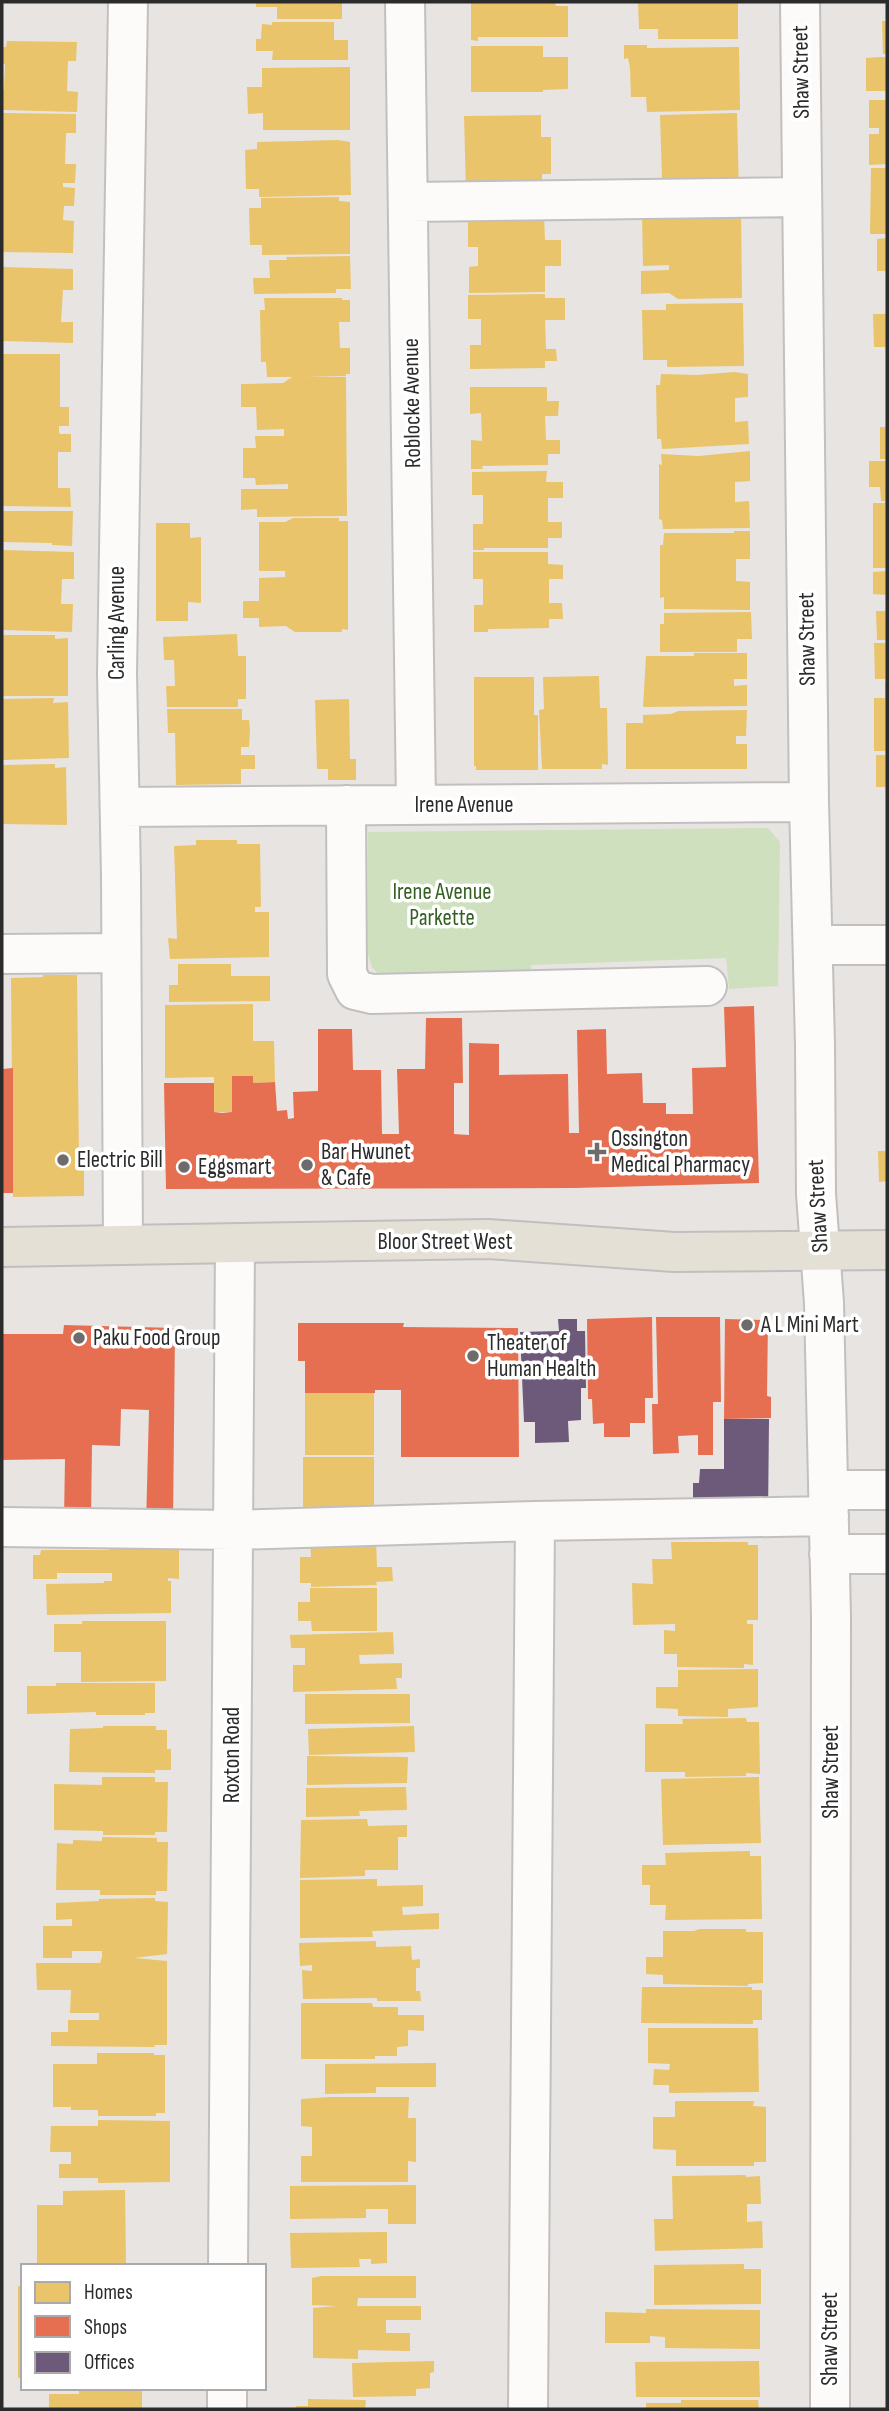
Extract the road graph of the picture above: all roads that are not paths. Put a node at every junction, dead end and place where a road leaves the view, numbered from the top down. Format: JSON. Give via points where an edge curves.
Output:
{"nodes":[{"id":1,"x":128,"y":2,"type":"edge"},
{"id":2,"x":405,"y":2,"type":"edge"},
{"id":3,"x":800,"y":2,"type":"edge"},
{"id":4,"x":802,"y":197,"type":"junction"},
{"id":5,"x":409,"y":202,"type":"junction"},
{"id":6,"x":809,"y":802,"type":"junction"},
{"id":7,"x":416,"y":804,"type":"junction"},
{"id":8,"x":346,"y":805,"type":"junction"},
{"id":9,"x":120,"y":807,"type":"junction"},
{"id":10,"x":887,"y":945,"type":"edge"},
{"id":11,"x":813,"y":946,"type":"junction"},
{"id":12,"x":121,"y":953,"type":"junction"},
{"id":13,"x":2,"y":954,"type":"edge"},
{"id":14,"x":706,"y":986,"type":"dead end"},
{"id":15,"x":235,"y":1244,"type":"junction"},
{"id":16,"x":123,"y":1245,"type":"junction"},
{"id":17,"x":2,"y":1247,"type":"edge"},
{"id":18,"x":887,"y":1250,"type":"edge"},
{"id":19,"x":820,"y":1251,"type":"junction"},
{"id":20,"x":887,"y":1490,"type":"edge"},
{"id":21,"x":829,"y":1503,"type":"junction"},
{"id":22,"x":535,"y":1521,"type":"junction"},
{"id":23,"x":2,"y":1527,"type":"edge"},
{"id":24,"x":233,"y":1530,"type":"junction"},
{"id":25,"x":829,"y":1554,"type":"junction"},
{"id":26,"x":887,"y":1554,"type":"edge"},
{"id":27,"x":228,"y":2264,"type":"edge"},
{"id":28,"x":228,"y":2390,"type":"edge"},
{"id":29,"x":227,"y":2409,"type":"edge"},
{"id":30,"x":528,"y":2409,"type":"edge"},
{"id":31,"x":830,"y":2409,"type":"edge"}],
"edges":[{"from":1,"to":9,"type":"street","name":"Carling Avenue","via":[[117,524]]},
{"from":2,"to":5,"type":"street","name":"Roblocke Avenue"},
{"from":3,"to":4,"type":"street","name":"Shaw Street"},
{"from":4,"to":5,"type":"street"},
{"from":4,"to":6,"type":"street","name":"Shaw Street"},
{"from":5,"to":7,"type":"street","name":"Roblocke Avenue"},
{"from":6,"to":7,"type":"street","name":"Irene Avenue"},
{"from":6,"to":11,"type":"street","name":"Shaw Street"},
{"from":7,"to":8,"type":"street","name":"Irene Avenue"},
{"from":8,"to":9,"type":"street","name":"Irene Avenue"},
{"from":8,"to":14,"type":"street","via":[[347,974],[355,990],[372,995]]},
{"from":9,"to":12,"type":"street","name":"Carling Avenue"},
{"from":10,"to":11,"type":"street"},
{"from":11,"to":19,"type":"street","name":"Shaw Street"},
{"from":12,"to":13,"type":"street"},
{"from":12,"to":16,"type":"street","name":"Carling Avenue"},
{"from":15,"to":16,"type":"main road","name":"Bloor Street West"},
{"from":15,"to":19,"type":"main road","name":"Bloor Street West","via":[[488,1240],[674,1252]]},
{"from":15,"to":24,"type":"street","name":"Roxton Road"},
{"from":16,"to":17,"type":"main road","name":"Bloor Street West"},
{"from":18,"to":19,"type":"main road","name":"Bloor Street West"},
{"from":19,"to":21,"type":"street","name":"Shaw Street"},
{"from":20,"to":21,"type":"street"},
{"from":21,"to":22,"type":"street"},
{"from":21,"to":25,"type":"street","name":"Shaw Street"},
{"from":22,"to":24,"type":"street"},
{"from":22,"to":30,"type":"street"},
{"from":23,"to":24,"type":"street"},
{"from":24,"to":27,"type":"street","name":"Roxton Road"},
{"from":25,"to":26,"type":"street"},
{"from":25,"to":31,"type":"street","name":"Shaw Street"},
{"from":28,"to":29,"type":"street"}]}
